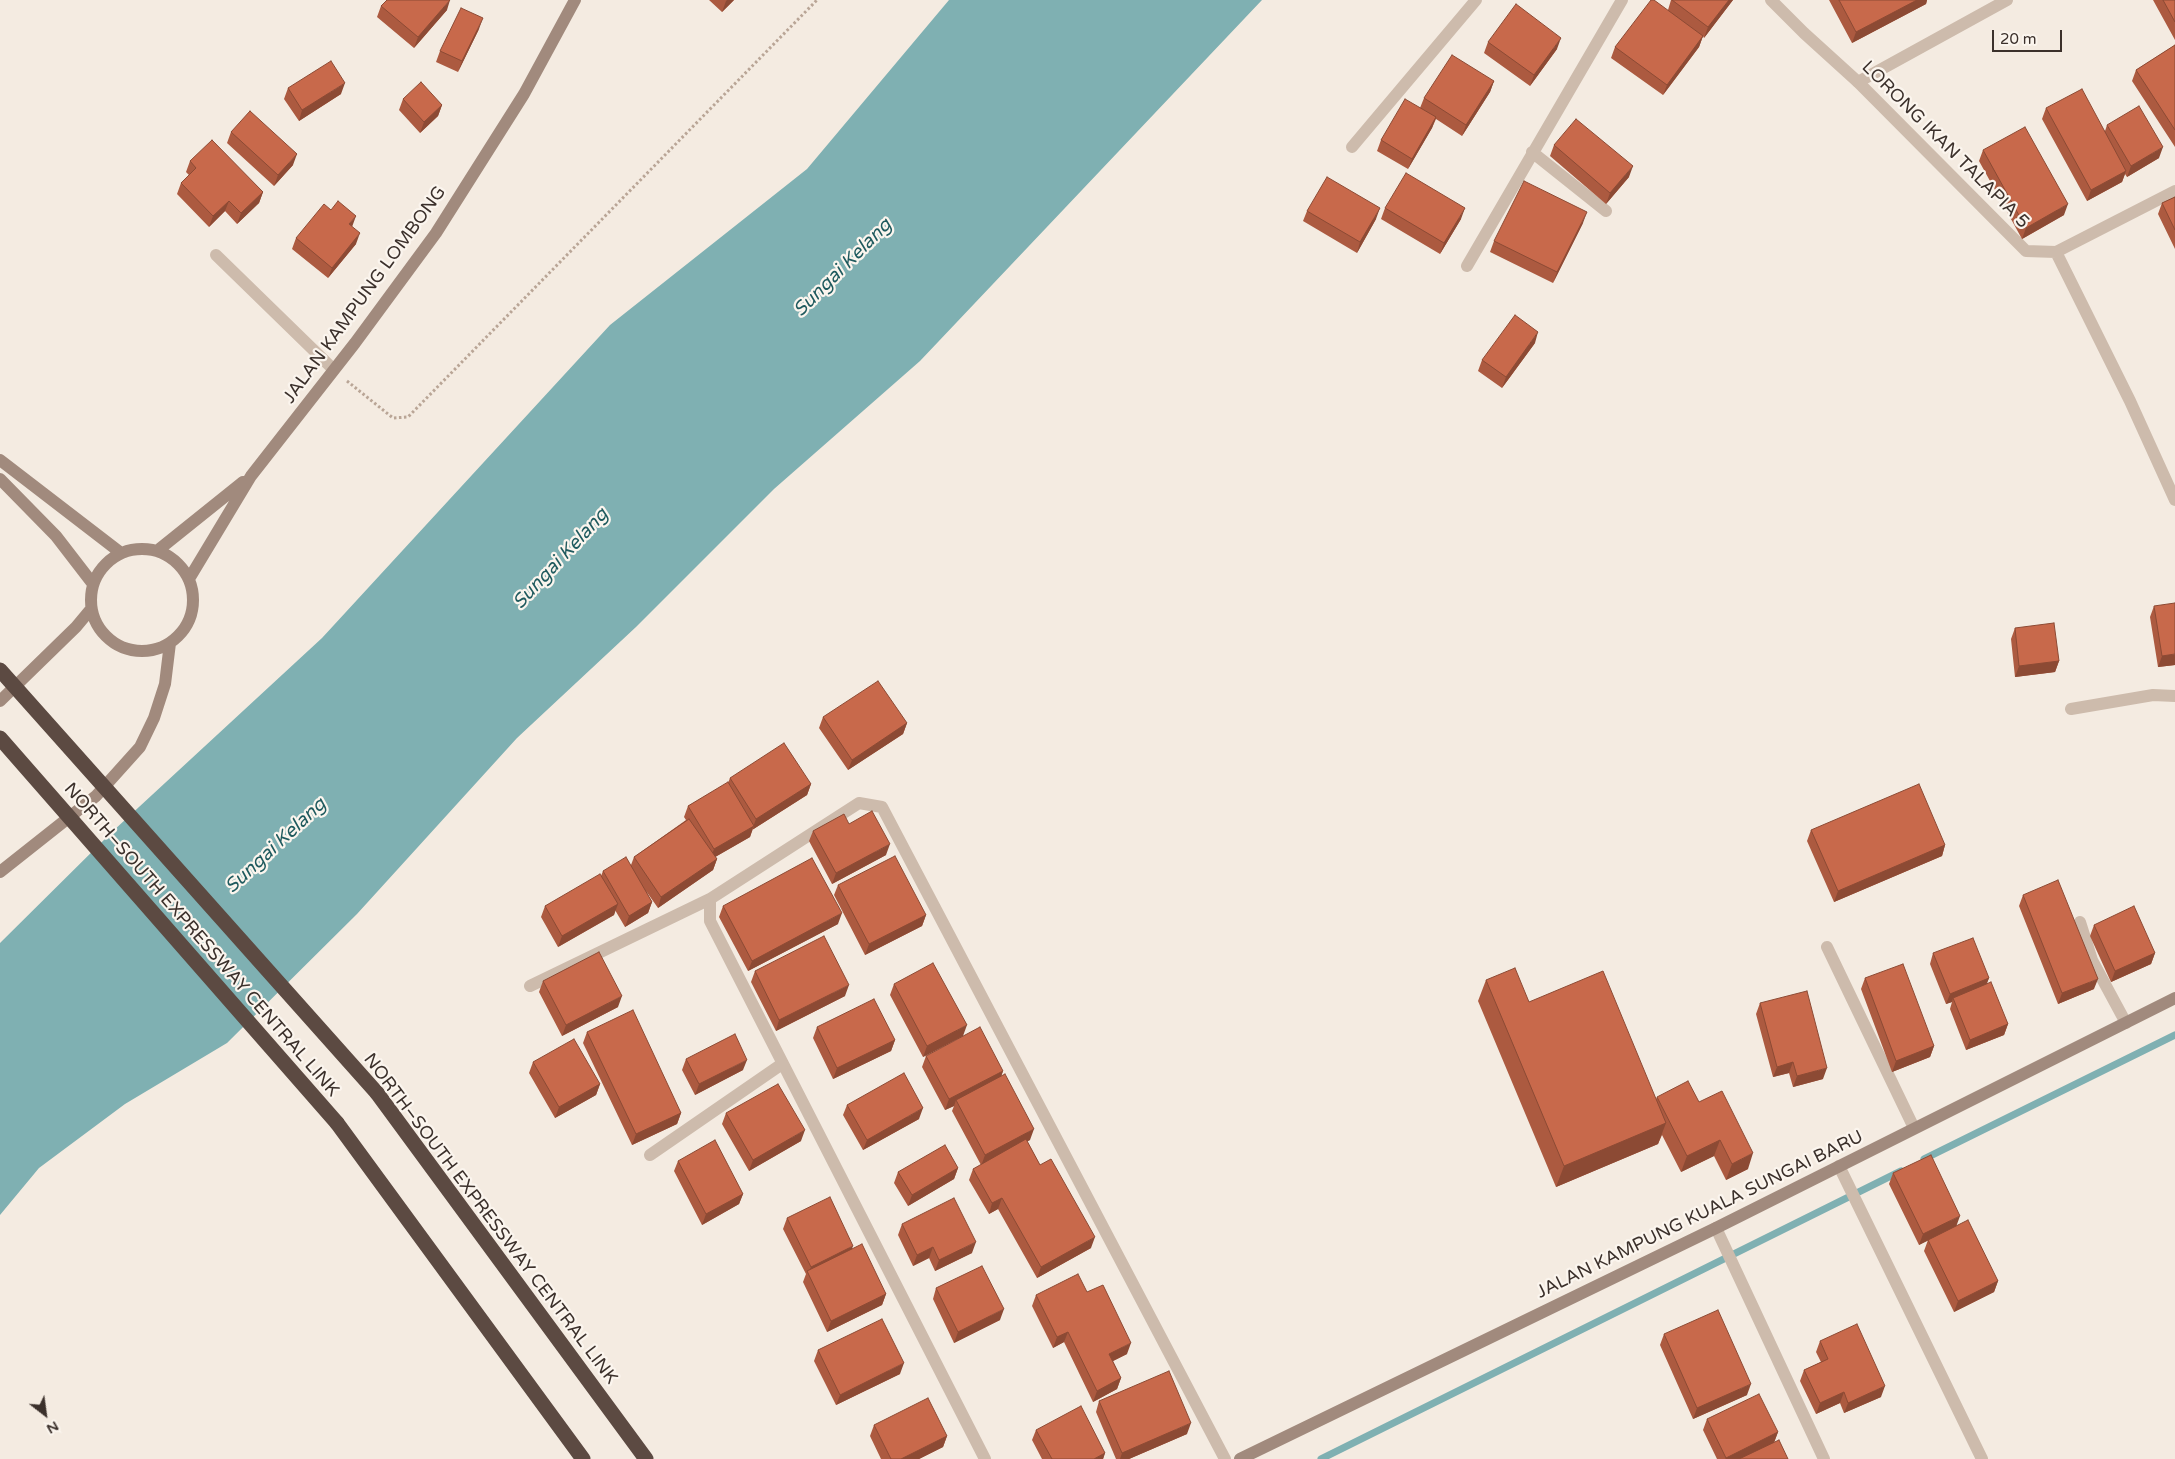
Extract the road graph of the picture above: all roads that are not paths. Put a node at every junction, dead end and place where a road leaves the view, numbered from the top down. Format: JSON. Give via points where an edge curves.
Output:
{"nodes":[{"id":1,"x":576,"y":0,"type":"edge"},
{"id":2,"x":1476,"y":0,"type":"edge"},
{"id":3,"x":1622,"y":0,"type":"edge"},
{"id":4,"x":1771,"y":0,"type":"edge"},
{"id":5,"x":2007,"y":0,"type":"edge"},
{"id":6,"x":1858,"y":82,"type":"junction"},
{"id":7,"x":1352,"y":147,"type":"dead end"},
{"id":8,"x":1532,"y":152,"type":"junction"},
{"id":9,"x":2175,"y":191,"type":"edge"},
{"id":10,"x":1606,"y":211,"type":"dead end"},
{"id":11,"x":2056,"y":252,"type":"junction"},
{"id":12,"x":216,"y":255,"type":"dead end"},
{"id":13,"x":1467,"y":266,"type":"dead end"},
{"id":14,"x":333,"y":369,"type":"junction"},
{"id":15,"x":0,"y":460,"type":"edge"},
{"id":16,"x":251,"y":476,"type":"junction"},
{"id":17,"x":0,"y":479,"type":"edge"},
{"id":18,"x":2175,"y":500,"type":"edge"},
{"id":19,"x":156,"y":551,"type":"junction"},
{"id":20,"x":121,"y":553,"type":"junction"},
{"id":21,"x":189,"y":579,"type":"junction"},
{"id":22,"x":94,"y":584,"type":"junction"},
{"id":23,"x":91,"y":609,"type":"junction"},
{"id":24,"x":170,"y":643,"type":"junction"},
{"id":25,"x":0,"y":670,"type":"edge"},
{"id":26,"x":2175,"y":696,"type":"edge"},
{"id":27,"x":0,"y":701,"type":"edge"},
{"id":28,"x":2071,"y":709,"type":"dead end"},
{"id":29,"x":0,"y":738,"type":"edge"},
{"id":30,"x":0,"y":872,"type":"edge"},
{"id":31,"x":710,"y":899,"type":"junction"},
{"id":32,"x":2080,"y":922,"type":"dead end"},
{"id":33,"x":1827,"y":947,"type":"dead end"},
{"id":34,"x":530,"y":986,"type":"dead end"},
{"id":35,"x":2175,"y":998,"type":"edge"},
{"id":36,"x":2126,"y":1023,"type":"junction"},
{"id":37,"x":782,"y":1064,"type":"junction"},
{"id":38,"x":1914,"y":1128,"type":"junction"},
{"id":39,"x":650,"y":1155,"type":"dead end"},
{"id":40,"x":1841,"y":1172,"type":"junction"},
{"id":41,"x":1716,"y":1228,"type":"junction"},
{"id":42,"x":583,"y":1459,"type":"edge"},
{"id":43,"x":646,"y":1459,"type":"edge"},
{"id":44,"x":985,"y":1459,"type":"edge"},
{"id":45,"x":1225,"y":1459,"type":"edge"},
{"id":46,"x":1240,"y":1459,"type":"edge"},
{"id":47,"x":1824,"y":1459,"type":"edge"},
{"id":48,"x":1982,"y":1459,"type":"edge"}],
"edges":[{"from":1,"to":14,"type":"street","name":"JALAN KAMPUNG LOMBONG","via":[[524,94],[436,233]]},
{"from":2,"to":7,"type":"street"},
{"from":3,"to":8,"type":"street"},
{"from":4,"to":6,"type":"street","name":"LORONG IKAN TALAPIA 5"},
{"from":5,"to":6,"type":"street"},
{"from":6,"to":11,"type":"street","name":"LORONG IKAN TALAPIA 5","via":[[2026,251]]},
{"from":8,"to":10,"type":"street"},
{"from":8,"to":13,"type":"street"},
{"from":9,"to":11,"type":"street"},
{"from":11,"to":18,"type":"street"},
{"from":12,"to":14,"type":"street"},
{"from":14,"to":16,"type":"street","name":"JALAN KAMPUNG LOMBONG"},
{"from":15,"to":20,"type":"street"},
{"from":16,"to":19,"type":"street"},
{"from":16,"to":21,"type":"street"},
{"from":17,"to":22,"type":"street","via":[[56,536]]},
{"from":19,"to":20,"type":"street"},
{"from":19,"to":21,"type":"street","via":[[175,562]]},
{"from":20,"to":22,"type":"street","via":[[100,571]]},
{"from":21,"to":24,"type":"street","via":[[193,593],[189,621]]},
{"from":22,"to":23,"type":"street"},
{"from":23,"to":24,"type":"street","via":[[102,632],[121,647],[155,650]]},
{"from":23,"to":27,"type":"street"},
{"from":24,"to":30,"type":"street","via":[[164,684],[154,718],[140,747],[96,796]]},
{"from":25,"to":43,"type":"highway","name":"NORTH–SOUTH EXPRESSWAY CENTRAL LINK","bridge":true,"via":[[377,1093]]},
{"from":26,"to":28,"type":"street","via":[[2153,696]]},
{"from":29,"to":42,"type":"highway","name":"NORTH–SOUTH EXPRESSWAY CENTRAL LINK","bridge":true,"via":[[337,1123]]},
{"from":31,"to":34,"type":"street"},
{"from":31,"to":37,"type":"street","via":[[710,921]]},
{"from":31,"to":45,"type":"street","via":[[859,803],[882,807]]},
{"from":32,"to":36,"type":"street","via":[[2092,960]]},
{"from":33,"to":38,"type":"street"},
{"from":35,"to":36,"type":"street","name":"JALAN KAMPUNG KUALA SUNGAI BARU"},
{"from":36,"to":38,"type":"street","name":"JALAN KAMPUNG KUALA SUNGAI BARU"},
{"from":37,"to":39,"type":"street"},
{"from":37,"to":44,"type":"street"},
{"from":38,"to":40,"type":"street","name":"JALAN KAMPUNG KUALA SUNGAI BARU"},
{"from":40,"to":41,"type":"street","name":"JALAN KAMPUNG KUALA SUNGAI BARU"},
{"from":40,"to":48,"type":"street"},
{"from":41,"to":46,"type":"street","name":"JALAN KAMPUNG KUALA SUNGAI BARU"},
{"from":41,"to":47,"type":"street"}]}
